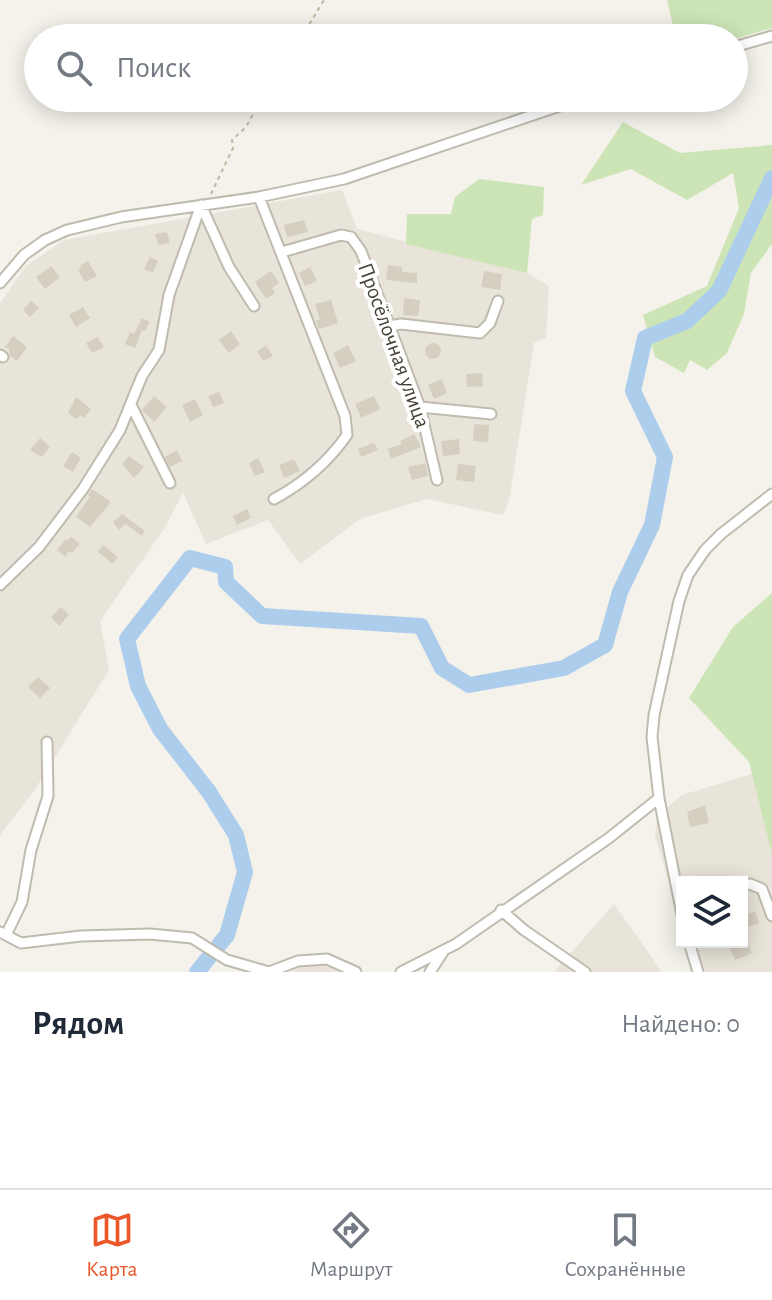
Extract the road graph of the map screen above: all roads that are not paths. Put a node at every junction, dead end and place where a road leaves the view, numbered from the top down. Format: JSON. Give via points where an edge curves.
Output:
{"nodes":[{"id":1,"x":772,"y":36,"type":"edge"},
{"id":2,"x":748,"y":43,"type":"edge"},
{"id":3,"x":542,"y":112,"type":"edge"},
{"id":4,"x":259,"y":197,"type":"junction"},
{"id":5,"x":201,"y":205,"type":"junction"},
{"id":6,"x":282,"y":252,"type":"junction"},
{"id":7,"x":0,"y":283,"type":"edge"},
{"id":8,"x":498,"y":301,"type":"dead end"},
{"id":9,"x":254,"y":306,"type":"dead end"},
{"id":10,"x":390,"y":326,"type":"junction"},
{"id":11,"x":131,"y":405,"type":"junction"},
{"id":12,"x":420,"y":407,"type":"junction"},
{"id":13,"x":491,"y":414,"type":"dead end"},
{"id":14,"x":437,"y":480,"type":"dead end"},
{"id":15,"x":170,"y":483,"type":"dead end"},
{"id":16,"x":772,"y":494,"type":"edge"},
{"id":17,"x":274,"y":499,"type":"dead end"},
{"id":18,"x":0,"y":585,"type":"edge"},
{"id":19,"x":47,"y":742,"type":"dead end"},
{"id":20,"x":659,"y":798,"type":"junction"},
{"id":21,"x":676,"y":884,"type":"edge"},
{"id":22,"x":748,"y":884,"type":"edge"},
{"id":23,"x":501,"y":910,"type":"junction"},
{"id":24,"x":772,"y":916,"type":"edge"},
{"id":25,"x":3,"y":933,"type":"edge"},
{"id":26,"x":691,"y":948,"type":"edge"},
{"id":27,"x":445,"y":949,"type":"junction"},
{"id":28,"x":269,"y":972,"type":"edge"},
{"id":29,"x":356,"y":972,"type":"edge"},
{"id":30,"x":401,"y":972,"type":"edge"},
{"id":31,"x":430,"y":972,"type":"edge"},
{"id":32,"x":585,"y":972,"type":"edge"},
{"id":33,"x":698,"y":972,"type":"edge"}],
"edges":[{"from":1,"to":2,"type":"street"},
{"from":3,"to":4,"type":"street","via":[[344,179]]},
{"from":4,"to":5,"type":"street"},
{"from":4,"to":6,"type":"street"},
{"from":5,"to":7,"type":"street","via":[[67,230],[24,255]]},
{"from":5,"to":9,"type":"street","via":[[229,267]]},
{"from":5,"to":11,"type":"street","via":[[169,295],[159,350]]},
{"from":6,"to":10,"type":"street","name":"Просёлочная улица","via":[[341,235],[351,237]]},
{"from":6,"to":17,"type":"street","via":[[345,416],[347,435],[300,485]]},
{"from":8,"to":10,"type":"street","via":[[480,333]]},
{"from":10,"to":12,"type":"street","name":"Просёлочная улица"},
{"from":11,"to":15,"type":"street"},
{"from":11,"to":18,"type":"street","via":[[83,489],[39,547]]},
{"from":12,"to":13,"type":"street"},
{"from":12,"to":14,"type":"street","name":"Просёлочная улица"},
{"from":16,"to":20,"type":"street","via":[[721,534],[688,575],[654,715]]},
{"from":19,"to":25,"type":"street","via":[[48,796],[22,902]]},
{"from":20,"to":21,"type":"street"},
{"from":20,"to":23,"type":"street"},
{"from":22,"to":24,"type":"street","via":[[762,889]]},
{"from":23,"to":27,"type":"street"},
{"from":23,"to":32,"type":"street"},
{"from":25,"to":28,"type":"street","via":[[21,943],[81,936],[192,938],[227,960]]},
{"from":26,"to":33,"type":"street"},
{"from":27,"to":30,"type":"street"},
{"from":27,"to":31,"type":"street"},
{"from":28,"to":29,"type":"street","via":[[298,961],[327,959]]}]}
